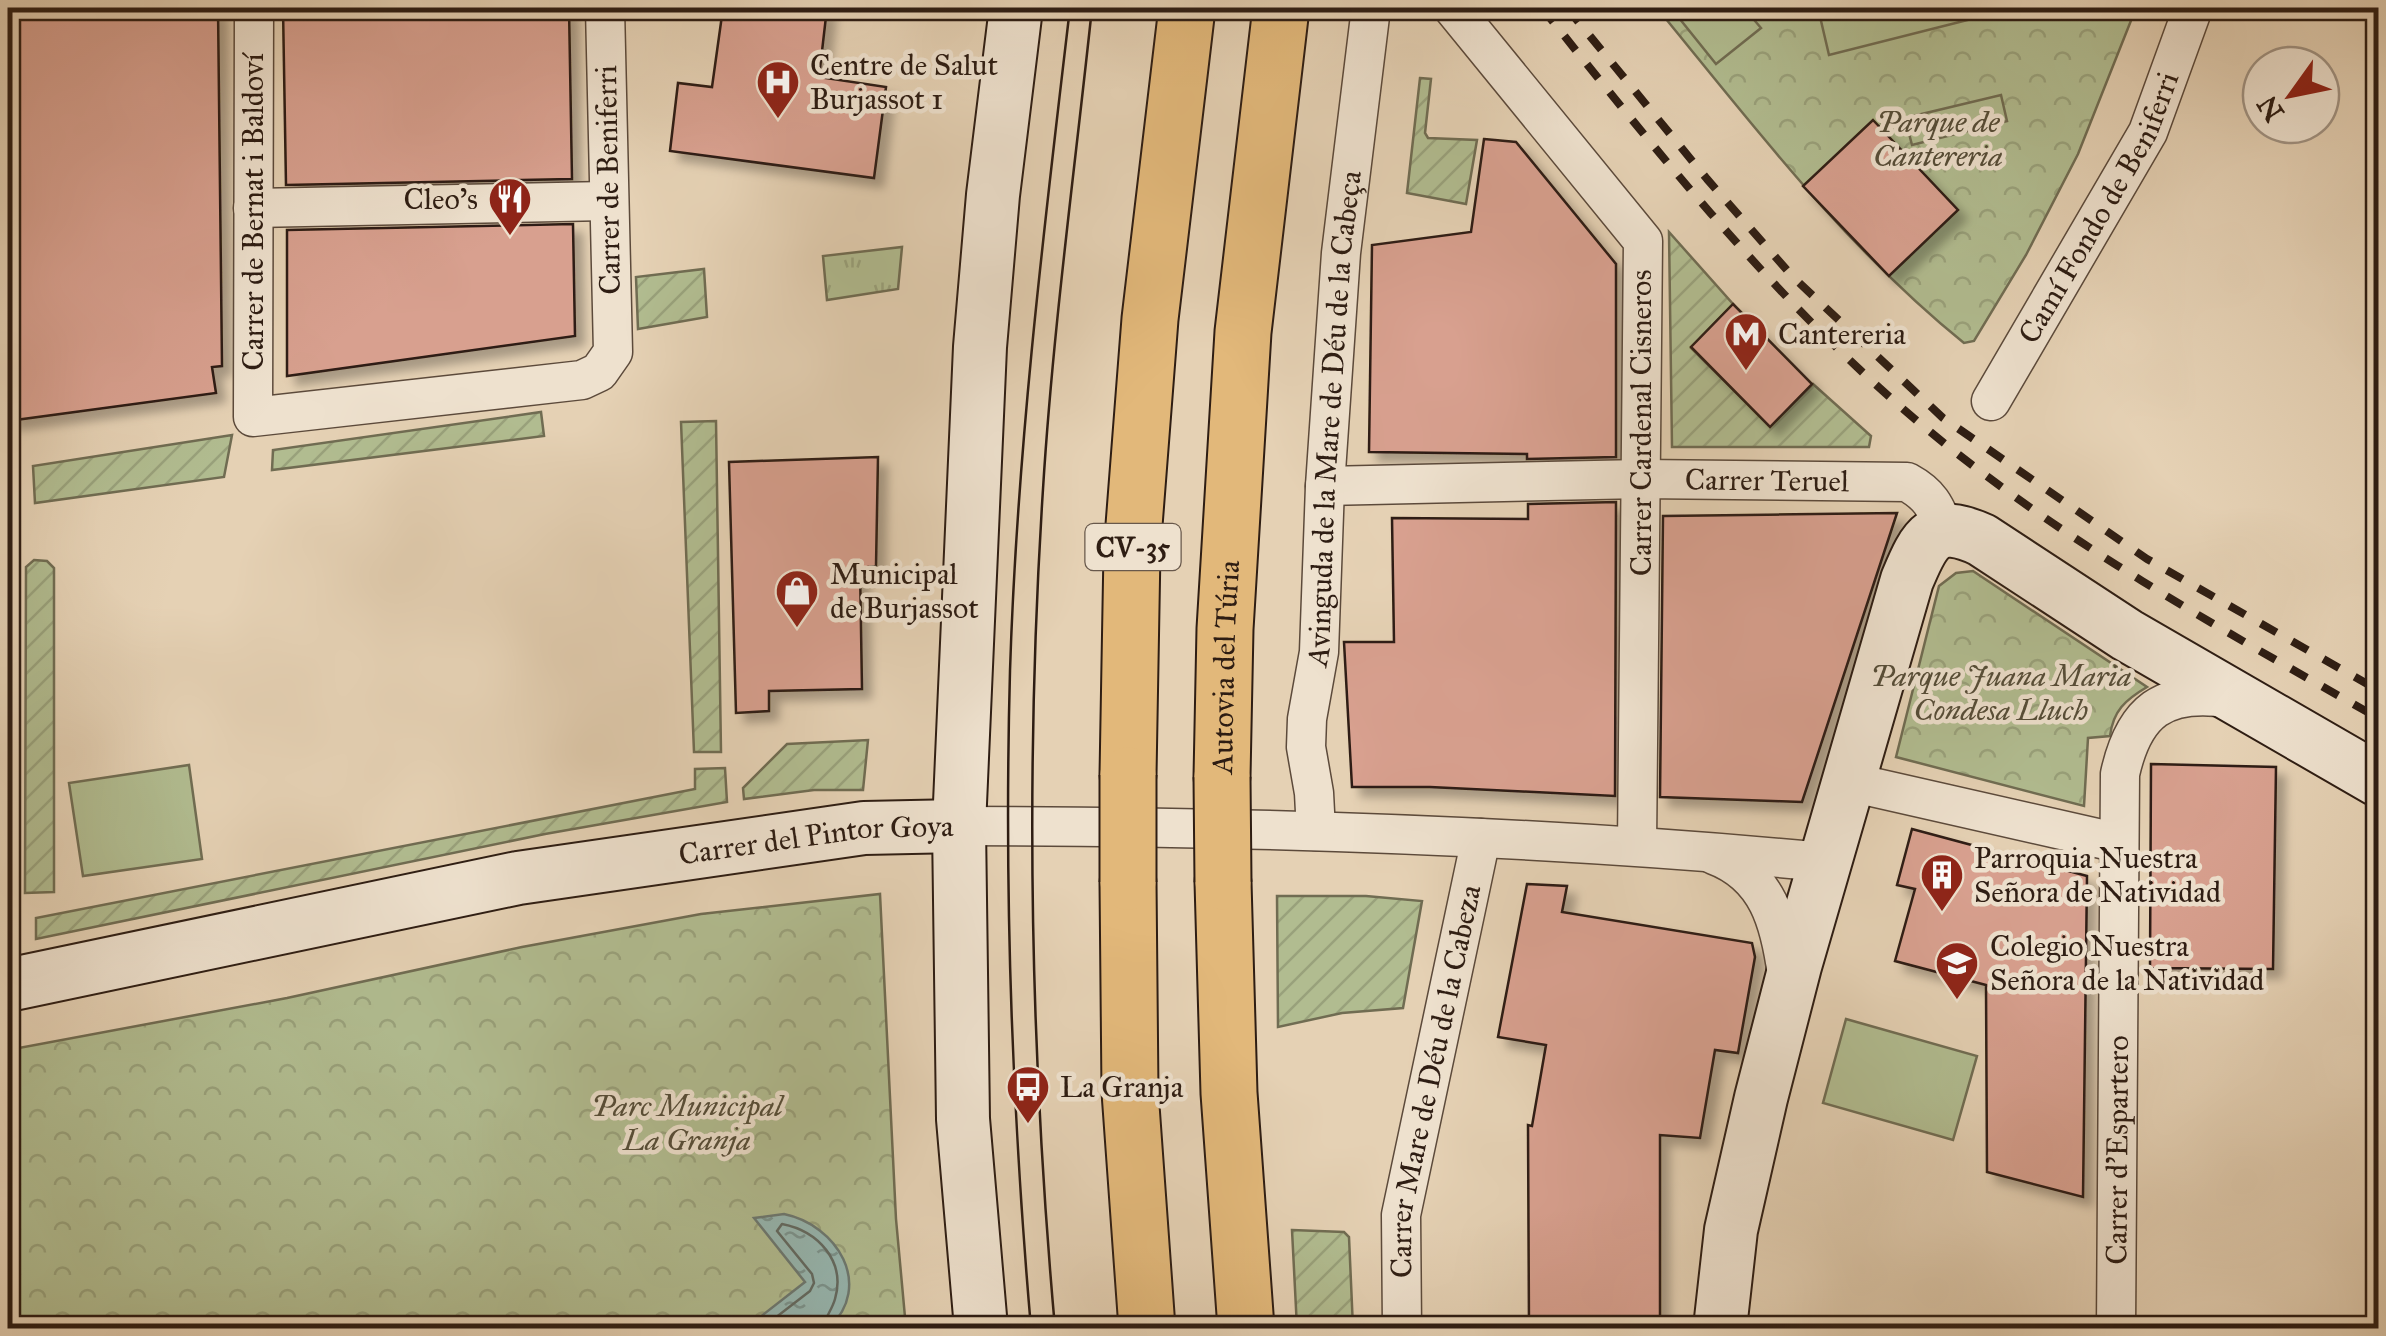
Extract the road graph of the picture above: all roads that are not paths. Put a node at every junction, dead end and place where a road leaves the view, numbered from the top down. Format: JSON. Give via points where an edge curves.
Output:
{"nodes":[{"id":1,"x":254,"y":8,"type":"edge"},
{"id":2,"x":604,"y":8,"type":"edge"},
{"id":3,"x":1016,"y":8,"type":"edge"},
{"id":4,"x":1187,"y":8,"type":"edge"},
{"id":5,"x":1281,"y":8,"type":"edge"},
{"id":6,"x":1372,"y":8,"type":"edge"},
{"id":7,"x":1453,"y":8,"type":"edge"},
{"id":8,"x":2193,"y":8,"type":"edge"},
{"id":9,"x":607,"y":201,"type":"junction"},
{"id":10,"x":253,"y":208,"type":"junction"},
{"id":11,"x":1991,"y":401,"type":"dead end"},
{"id":12,"x":252,"y":417,"type":"joint"},
{"id":13,"x":1642,"y":478,"type":"junction"},
{"id":14,"x":1325,"y":486,"type":"junction"},
{"id":15,"x":1944,"y":530,"type":"junction"},
{"id":16,"x":2236,"y":699,"type":"junction"},
{"id":17,"x":2378,"y":780,"type":"edge"},
{"id":18,"x":1850,"y":782,"type":"junction"},
{"id":19,"x":958,"y":826,"type":"junction"},
{"id":20,"x":1316,"y":830,"type":"junction"},
{"id":21,"x":1481,"y":838,"type":"junction"},
{"id":22,"x":2119,"y":843,"type":"junction"},
{"id":23,"x":1637,"y":845,"type":"junction"},
{"id":24,"x":1697,"y":850,"type":"junction"},
{"id":25,"x":1824,"y":862,"type":"junction"},
{"id":26,"x":8,"y":985,"type":"edge"},
{"id":27,"x":1789,"y":988,"type":"junction"},
{"id":28,"x":982,"y":1328,"type":"edge"},
{"id":29,"x":1147,"y":1328,"type":"edge"},
{"id":30,"x":1246,"y":1328,"type":"edge"},
{"id":31,"x":1402,"y":1328,"type":"edge"},
{"id":32,"x":1720,"y":1328,"type":"edge"},
{"id":33,"x":2116,"y":1328,"type":"edge"}],
"edges":[{"from":1,"to":10,"type":"street","name":"Carrer de Bernat i Baldoví"},
{"from":2,"to":9,"type":"street","name":"Carrer de Beniferri"},
{"from":3,"to":19,"type":"street","via":[[980,347]]},
{"from":4,"to":29,"type":"highway","number":"CV-35","bridge":true,"via":[[1150,319],[1132,552],[1130,1092]]},
{"from":5,"to":30,"type":"highway","name":"Autovia del Túria","bridge":true,"via":[[1243,332],[1225,629],[1229,1093]]},
{"from":6,"to":14,"type":"street","name":"Avinguda de la Mare de Déu de la Cabeça","via":[[1341,252]]},
{"from":7,"to":13,"type":"street","name":"Carrer Cardenal Cisneros","via":[[1643,242]]},
{"from":8,"to":11,"type":"street","name":"Camí Fondo de Beniferri","via":[[2148,132]]},
{"from":9,"to":10,"type":"street"},
{"from":9,"to":12,"type":"street","name":"Carrer de Beniferri","via":[[613,352],[599,372],[582,380]]},
{"from":10,"to":12,"type":"street","name":"Carrer de Bernat i Baldoví"},
{"from":13,"to":14,"type":"street","name":"Carrer Teruel"},
{"from":13,"to":15,"type":"street","name":"Carrer Teruel","via":[[1907,482],[1924,490]]},
{"from":13,"to":23,"type":"street","name":"Carrer Cardenal Cisneros"},
{"from":14,"to":20,"type":"street","name":"Avinguda de la Mare de Déu de la Cabeça","via":[[1319,652],[1306,719]]},
{"from":15,"to":16,"type":"street","via":[[1982,540]]},
{"from":15,"to":18,"type":"street","via":[[1920,549],[1907,580]]},
{"from":16,"to":17,"type":"street"},
{"from":16,"to":22,"type":"street","name":"Carrer d'Espartero","via":[[2180,696],[2136,726],[2120,774]]},
{"from":18,"to":22,"type":"street"},
{"from":18,"to":25,"type":"street"},
{"from":19,"to":20,"type":"street","name":"Carrer del Pintor Goya"},
{"from":19,"to":26,"type":"street","name":"Carrer del Pintor Goya","via":[[864,828],[518,878]]},
{"from":19,"to":28,"type":"street","via":[[963,1119]]},
{"from":20,"to":21,"type":"street","name":"Carrer del Pintor Goya"},
{"from":21,"to":23,"type":"street","name":"Carrer del Pintor Goya"},
{"from":21,"to":31,"type":"street","name":"Carrer Mare de Déu de la Cabeza","via":[[1401,1216]]},
{"from":22,"to":33,"type":"street","name":"Carrer d'Espartero"},
{"from":23,"to":24,"type":"street","name":"Carrer del Pintor Goya"},
{"from":24,"to":25,"type":"street","name":"Carrer del Pintor Goya"},
{"from":24,"to":27,"type":"street","name":"Carrer del Pintor Goya","via":[[1720,857],[1762,888],[1781,934]]},
{"from":25,"to":27,"type":"street"},
{"from":27,"to":32,"type":"street","via":[[1730,1230]]}]}
